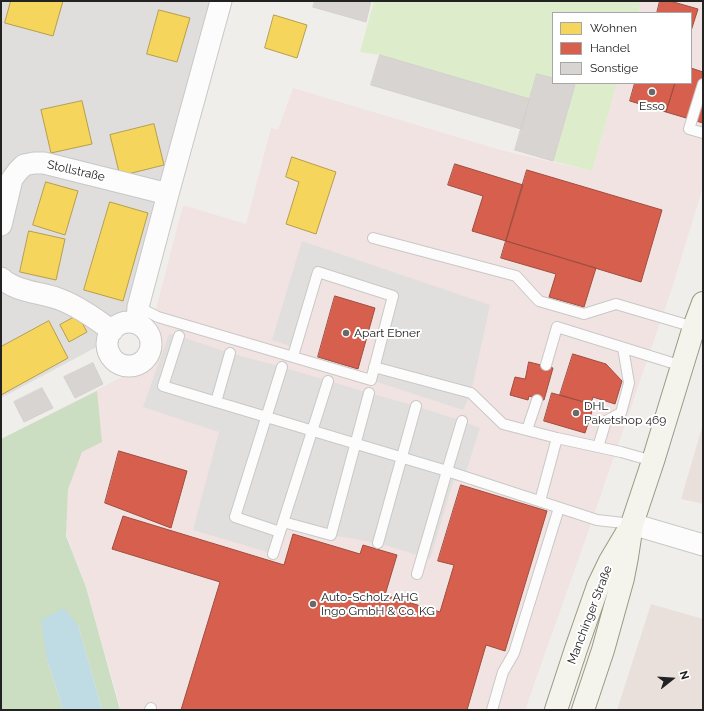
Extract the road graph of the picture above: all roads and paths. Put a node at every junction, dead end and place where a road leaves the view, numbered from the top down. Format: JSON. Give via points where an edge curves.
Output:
{"nodes":[{"id":1,"x":221,"y":1,"type":"edge"},
{"id":2,"x":703,"y":84,"type":"edge"},
{"id":3,"x":703,"y":133,"type":"edge"},
{"id":4,"x":168,"y":194,"type":"junction"},
{"id":5,"x":1,"y":225,"type":"edge"},
{"id":6,"x":373,"y":238,"type":"dead end"},
{"id":7,"x":1,"y":278,"type":"edge"},
{"id":8,"x":703,"y":302,"type":"edge"},
{"id":9,"x":137,"y":315,"type":"junction"},
{"id":10,"x":694,"y":327,"type":"junction"},
{"id":11,"x":112,"y":330,"type":"junction"},
{"id":12,"x":180,"y":336,"type":"dead end"},
{"id":13,"x":623,"y":348,"type":"junction"},
{"id":14,"x":230,"y":353,"type":"dead end"},
{"id":15,"x":293,"y":356,"type":"junction"},
{"id":16,"x":546,"y":364,"type":"dead end"},
{"id":17,"x":682,"y":366,"type":"junction"},
{"id":18,"x":282,"y":367,"type":"dead end"},
{"id":19,"x":374,"y":367,"type":"junction"},
{"id":20,"x":328,"y":381,"type":"dead end"},
{"id":21,"x":369,"y":393,"type":"dead end"},
{"id":22,"x":536,"y":400,"type":"dead end"},
{"id":23,"x":216,"y":402,"type":"junction"},
{"id":24,"x":416,"y":406,"type":"dead end"},
{"id":25,"x":266,"y":417,"type":"junction"},
{"id":26,"x":462,"y":421,"type":"dead end"},
{"id":27,"x":527,"y":430,"type":"junction"},
{"id":28,"x":312,"y":431,"type":"junction"},
{"id":29,"x":557,"y":438,"type":"junction"},
{"id":30,"x":355,"y":444,"type":"junction"},
{"id":31,"x":598,"y":447,"type":"junction"},
{"id":32,"x":402,"y":457,"type":"junction"},
{"id":33,"x":653,"y":461,"type":"junction"},
{"id":34,"x":447,"y":471,"type":"junction"},
{"id":35,"x":540,"y":502,"type":"junction"},
{"id":36,"x":559,"y":508,"type":"junction"},
{"id":37,"x":632,"y":524,"type":"junction"},
{"id":38,"x":281,"y":527,"type":"junction"},
{"id":39,"x":378,"y":544,"type":"dead end"},
{"id":40,"x":703,"y":545,"type":"edge"},
{"id":41,"x":273,"y":554,"type":"dead end"},
{"id":42,"x":418,"y":574,"type":"dead end"},
{"id":43,"x":492,"y":710,"type":"edge"},
{"id":44,"x":556,"y":710,"type":"edge"},
{"id":45,"x":583,"y":710,"type":"edge"}],
"edges":[{"from":1,"to":4,"type":"street"},
{"from":2,"to":3,"type":"lane","via":[[689,129]]},
{"from":4,"to":5,"type":"street","name":"Stollstraße","via":[[34,162],[24,166],[12,179]]},
{"from":4,"to":9,"type":"street"},
{"from":6,"to":10,"type":"lane","via":[[516,276],[539,301],[584,314],[616,304]]},
{"from":7,"to":11,"type":"street","via":[[17,287],[59,299],[94,317]]},
{"from":8,"to":10,"type":"main road","name":"Manchinger Straße"},
{"from":9,"to":11,"type":"street","via":[[134,322],[120,324]]},
{"from":9,"to":11,"type":"street","via":[[151,342],[148,356],[141,363],[128,366],[116,362],[108,348]]},
{"from":9,"to":15,"type":"lane","via":[[158,316]]},
{"from":10,"to":17,"type":"main road","name":"Manchinger Straße"},
{"from":12,"to":23,"type":"lane","via":[[163,386]]},
{"from":13,"to":16,"type":"lane","via":[[557,327]]},
{"from":13,"to":17,"type":"lane"},
{"from":13,"to":31,"type":"lane","via":[[629,383],[621,413],[606,421]]},
{"from":14,"to":23,"type":"lane"},
{"from":15,"to":19,"type":"lane","via":[[371,380]]},
{"from":15,"to":19,"type":"lane","via":[[318,272],[393,296]]},
{"from":17,"to":33,"type":"main road","name":"Manchinger Straße"},
{"from":18,"to":25,"type":"lane"},
{"from":19,"to":27,"type":"lane","via":[[471,393],[503,424]]},
{"from":20,"to":28,"type":"lane"},
{"from":21,"to":30,"type":"lane"},
{"from":22,"to":27,"type":"lane"},
{"from":23,"to":25,"type":"lane"},
{"from":24,"to":32,"type":"lane"},
{"from":25,"to":28,"type":"lane"},
{"from":25,"to":38,"type":"lane","via":[[235,517]]},
{"from":26,"to":34,"type":"lane"},
{"from":27,"to":29,"type":"lane"},
{"from":28,"to":30,"type":"lane"},
{"from":28,"to":38,"type":"lane"},
{"from":29,"to":31,"type":"lane"},
{"from":29,"to":35,"type":"lane"},
{"from":30,"to":32,"type":"lane"},
{"from":30,"to":38,"type":"lane","via":[[330,535]]},
{"from":31,"to":33,"type":"lane"},
{"from":32,"to":34,"type":"lane"},
{"from":32,"to":39,"type":"lane"},
{"from":33,"to":37,"type":"main road","name":"Manchinger Straße"},
{"from":34,"to":35,"type":"lane"},
{"from":34,"to":42,"type":"lane"},
{"from":35,"to":36,"type":"lane"},
{"from":36,"to":37,"type":"lane","via":[[597,520]]},
{"from":36,"to":43,"type":"lane","via":[[514,653],[503,672]]},
{"from":37,"to":40,"type":"street"},
{"from":37,"to":44,"type":"main road","name":"Manchinger Straße","via":[[598,586]]},
{"from":37,"to":45,"type":"main road","name":"Manchinger Straße","via":[[623,578]]},
{"from":38,"to":41,"type":"lane"}]}
